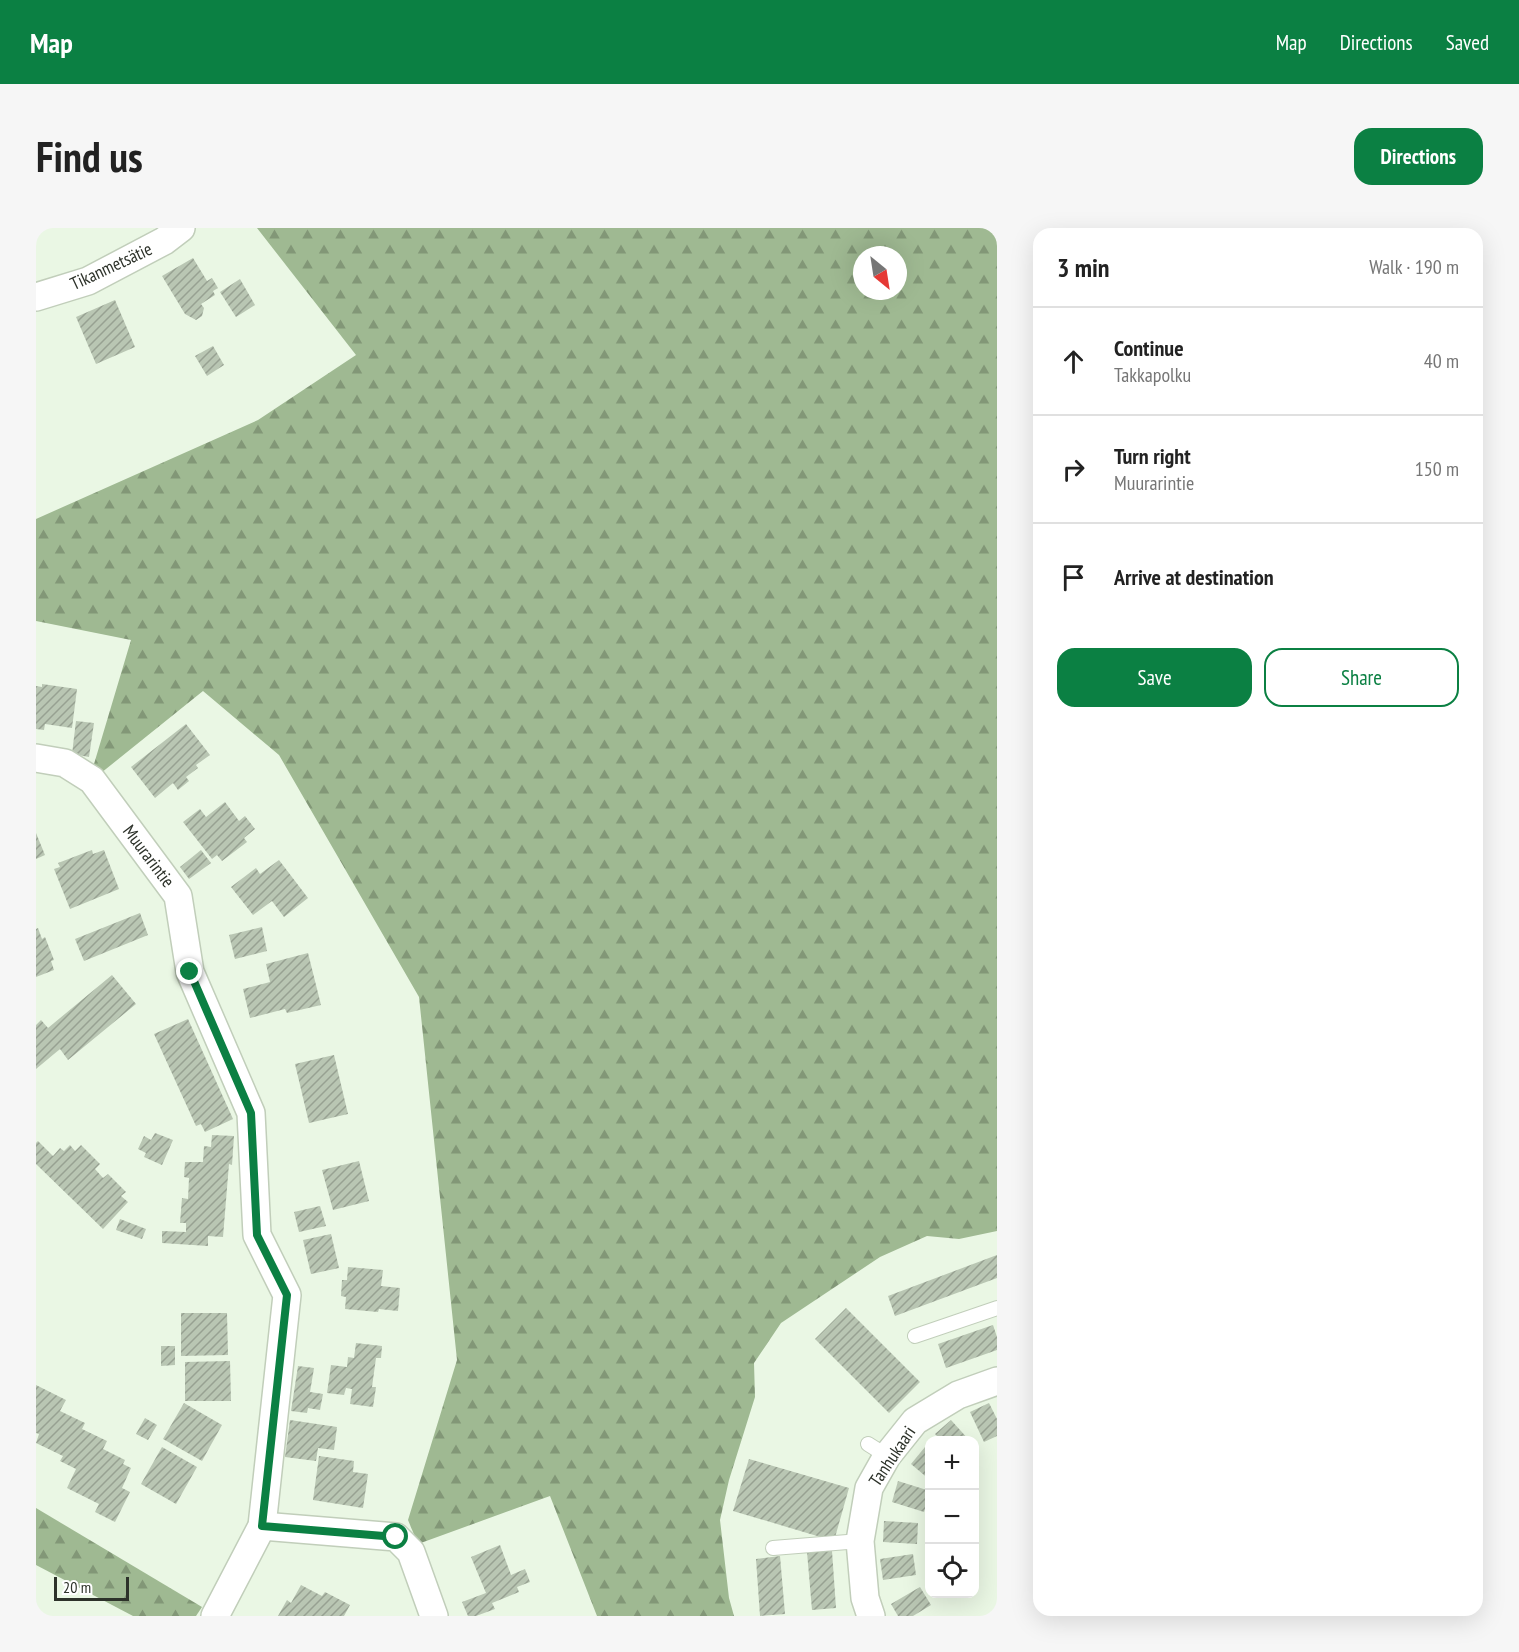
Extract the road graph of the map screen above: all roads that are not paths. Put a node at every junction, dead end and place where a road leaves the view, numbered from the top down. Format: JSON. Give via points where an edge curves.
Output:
{"nodes":[{"id":1,"x":181,"y":228,"type":"edge"},
{"id":2,"x":36,"y":297,"type":"edge"},
{"id":3,"x":36,"y":758,"type":"edge"},
{"id":4,"x":997,"y":1308,"type":"edge"},
{"id":5,"x":915,"y":1336,"type":"dead end"},
{"id":6,"x":997,"y":1381,"type":"edge"},
{"id":7,"x":262,"y":1526,"type":"junction"},
{"id":8,"x":860,"y":1541,"type":"junction"},
{"id":9,"x":773,"y":1548,"type":"dead end"},
{"id":10,"x":214,"y":1616,"type":"edge"},
{"id":11,"x":434,"y":1616,"type":"edge"},
{"id":12,"x":868,"y":1616,"type":"edge"}],
"edges":[{"from":1,"to":2,"type":"street","name":"Tikanmetsätie","via":[[88,281]]},
{"from":3,"to":7,"type":"street","name":"Muurarintie","via":[[65,763],[92,780],[178,896],[190,972],[251,1113],[257,1235],[287,1295]]},
{"from":4,"to":5,"type":"lane"},
{"from":6,"to":8,"type":"street","name":"Tanhukaari","via":[[958,1395],[878,1450]]},
{"from":7,"to":10,"type":"street","name":"Muurarintie"},
{"from":7,"to":11,"type":"street","via":[[396,1537],[411,1552]]},
{"from":8,"to":9,"type":"lane"},
{"from":8,"to":12,"type":"street","name":"Tanhukaari"}]}
